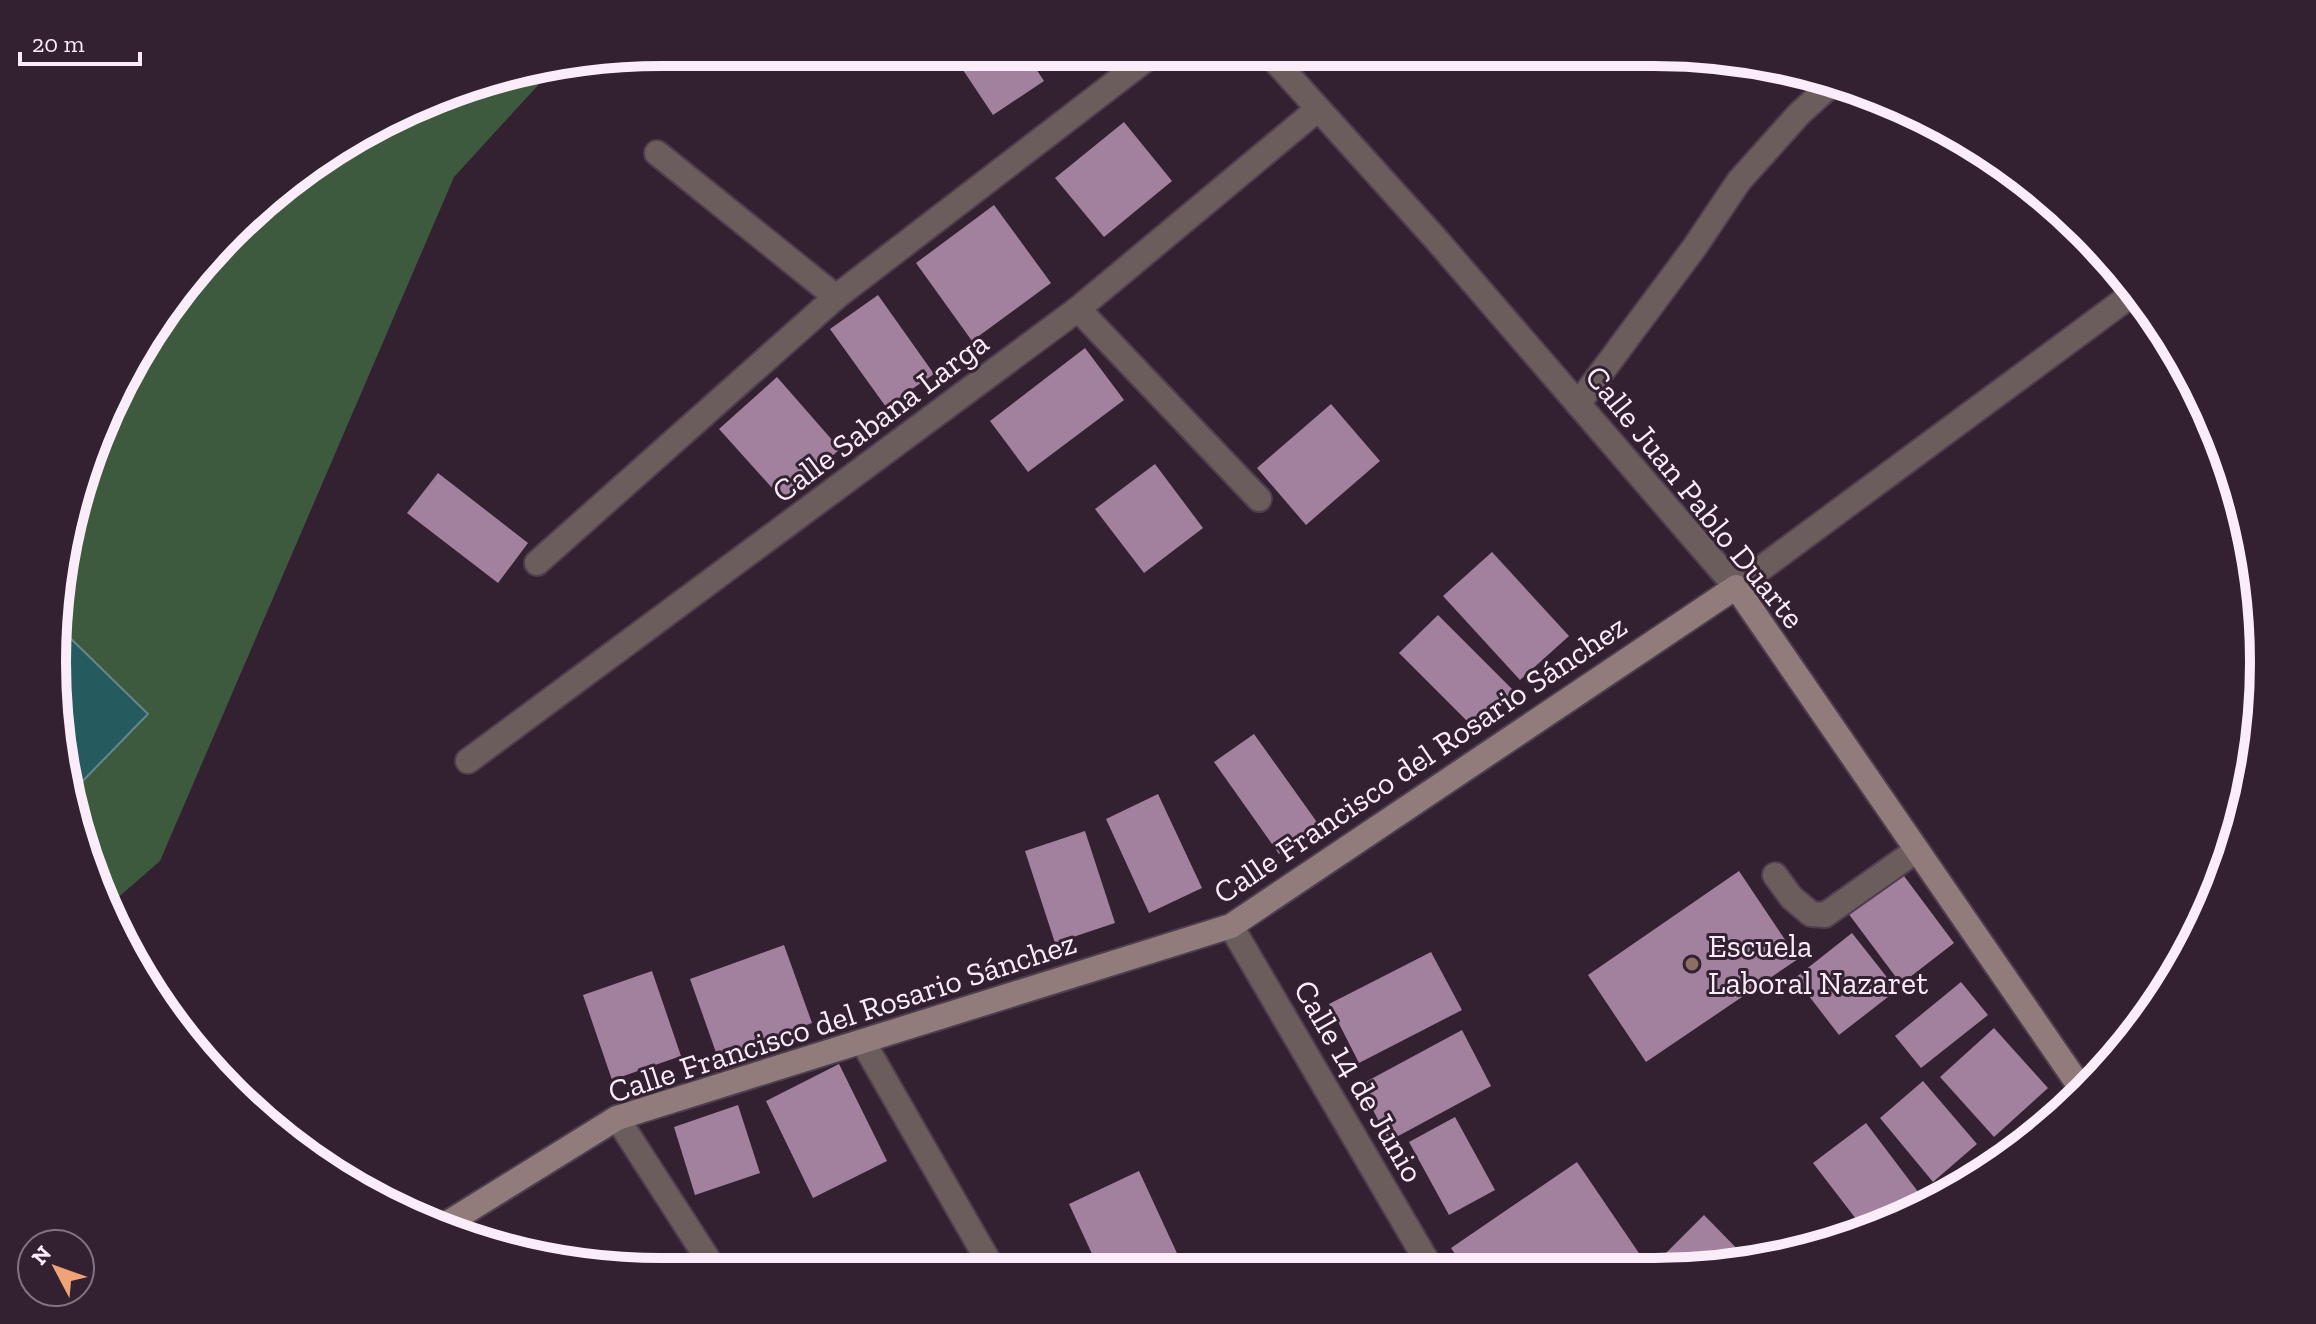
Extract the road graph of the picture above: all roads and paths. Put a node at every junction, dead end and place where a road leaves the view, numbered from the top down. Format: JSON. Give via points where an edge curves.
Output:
{"nodes":[{"id":1,"x":1137,"y":66,"type":"edge"},
{"id":2,"x":1280,"y":66,"type":"edge"},
{"id":3,"x":1824,"y":91,"type":"edge"},
{"id":4,"x":1318,"y":109,"type":"junction"},
{"id":5,"x":657,"y":153,"type":"dead end"},
{"id":6,"x":836,"y":297,"type":"junction"},
{"id":7,"x":2127,"y":298,"type":"edge"},
{"id":8,"x":1078,"y":309,"type":"junction"},
{"id":9,"x":1578,"y":404,"type":"junction"},
{"id":10,"x":1259,"y":499,"type":"dead end"},
{"id":11,"x":537,"y":563,"type":"dead end"},
{"id":12,"x":1736,"y":587,"type":"junction"},
{"id":13,"x":468,"y":761,"type":"dead end"},
{"id":14,"x":1917,"y":850,"type":"junction"},
{"id":15,"x":1775,"y":875,"type":"dead end"},
{"id":16,"x":1231,"y":926,"type":"junction"},
{"id":17,"x":863,"y":1042,"type":"junction"},
{"id":18,"x":2076,"y":1082,"type":"edge"},
{"id":19,"x":617,"y":1118,"type":"junction"},
{"id":20,"x":453,"y":1220,"type":"edge"},
{"id":21,"x":707,"y":1258,"type":"edge"},
{"id":22,"x":987,"y":1258,"type":"edge"},
{"id":23,"x":1419,"y":1258,"type":"edge"}],
"edges":[{"from":1,"to":6,"type":"street"},
{"from":2,"to":4,"type":"street","name":"Calle Juan Pablo Duarte"},
{"from":3,"to":9,"type":"street","via":[[1739,181]]},
{"from":4,"to":8,"type":"street","name":"Calle Sabana Larga"},
{"from":4,"to":9,"type":"street","name":"Calle Juan Pablo Duarte"},
{"from":5,"to":6,"type":"street"},
{"from":6,"to":11,"type":"street"},
{"from":7,"to":12,"type":"street","name":"Calle Francisco del Rosario Sánchez"},
{"from":8,"to":10,"type":"street"},
{"from":8,"to":13,"type":"street","name":"Calle Sabana Larga"},
{"from":9,"to":12,"type":"street","name":"Calle Juan Pablo Duarte"},
{"from":12,"to":14,"type":"street","name":"Calle Juan Pablo Duarte"},
{"from":12,"to":16,"type":"street","name":"Calle Francisco del Rosario Sánchez"},
{"from":14,"to":15,"type":"street","via":[[1825,915],[1811,914]]},
{"from":14,"to":18,"type":"street","name":"Calle Juan Pablo Duarte"},
{"from":16,"to":17,"type":"street","name":"Calle Francisco del Rosario Sánchez"},
{"from":16,"to":23,"type":"street","name":"Calle 14 de Junio"},
{"from":17,"to":19,"type":"street","name":"Calle Francisco del Rosario Sánchez"},
{"from":17,"to":22,"type":"street"},
{"from":19,"to":20,"type":"street","name":"Calle Francisco del Rosario Sánchez"},
{"from":19,"to":21,"type":"street"}]}
